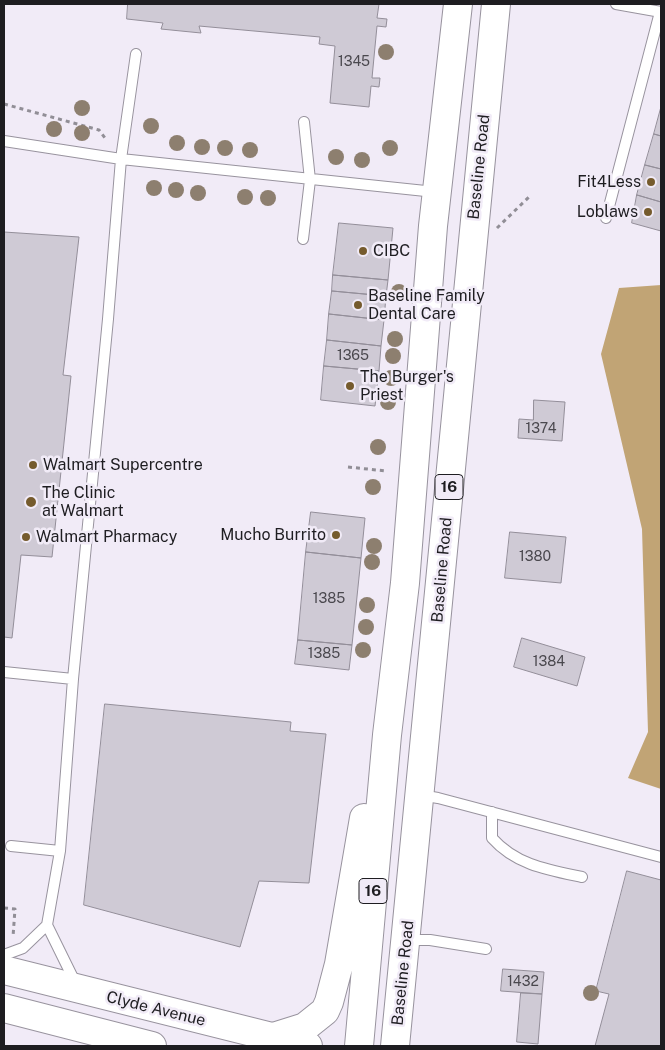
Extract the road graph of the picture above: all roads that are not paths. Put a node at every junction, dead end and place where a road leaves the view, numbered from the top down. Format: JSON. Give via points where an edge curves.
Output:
{"nodes":[{"id":1,"x":458,"y":4,"type":"edge"},
{"id":2,"x":496,"y":4,"type":"edge"},
{"id":3,"x":616,"y":4,"type":"edge"},
{"id":4,"x":661,"y":12,"type":"edge"},
{"id":5,"x":136,"y":54,"type":"dead end"},
{"id":6,"x":304,"y":122,"type":"dead end"},
{"id":7,"x":4,"y":141,"type":"edge"},
{"id":8,"x":121,"y":159,"type":"junction"},
{"id":9,"x":310,"y":180,"type":"junction"},
{"id":10,"x":436,"y":192,"type":"junction"},
{"id":11,"x":476,"y":194,"type":"junction"},
{"id":12,"x":606,"y":218,"type":"dead end"},
{"id":13,"x":303,"y":239,"type":"dead end"},
{"id":14,"x":4,"y":672,"type":"edge"},
{"id":15,"x":72,"y":678,"type":"junction"},
{"id":16,"x":387,"y":735,"type":"junction"},
{"id":17,"x":419,"y":795,"type":"junction"},
{"id":18,"x":492,"y":812,"type":"junction"},
{"id":19,"x":12,"y":846,"type":"dead end"},
{"id":20,"x":60,"y":851,"type":"junction"},
{"id":21,"x":661,"y":857,"type":"edge"},
{"id":22,"x":582,"y":877,"type":"dead end"},
{"id":23,"x":47,"y":925,"type":"junction"},
{"id":24,"x":406,"y":940,"type":"junction"},
{"id":25,"x":486,"y":949,"type":"dead end"},
{"id":26,"x":4,"y":955,"type":"edge"},
{"id":27,"x":4,"y":970,"type":"edge"},
{"id":28,"x":78,"y":989,"type":"junction"},
{"id":29,"x":4,"y":1008,"type":"edge"},
{"id":30,"x":270,"y":1038,"type":"junction"},
{"id":31,"x":152,"y":1046,"type":"edge"},
{"id":32,"x":308,"y":1046,"type":"edge"},
{"id":33,"x":359,"y":1046,"type":"edge"},
{"id":34,"x":395,"y":1046,"type":"edge"}],
"edges":[{"from":1,"to":10,"type":"main road","number":"16"},
{"from":2,"to":11,"type":"main road","name":"Baseline Road","number":"16"},
{"from":3,"to":4,"type":"lane"},
{"from":4,"to":12,"type":"lane"},
{"from":5,"to":8,"type":"lane"},
{"from":6,"to":9,"type":"lane"},
{"from":7,"to":8,"type":"lane"},
{"from":8,"to":9,"type":"lane"},
{"from":8,"to":15,"type":"lane"},
{"from":9,"to":10,"type":"lane"},
{"from":9,"to":13,"type":"lane"},
{"from":10,"to":11,"type":"main road"},
{"from":10,"to":16,"type":"main road","number":"16","via":[[405,583]]},
{"from":11,"to":17,"type":"main road","name":"Baseline Road","number":"16"},
{"from":14,"to":15,"type":"lane"},
{"from":15,"to":20,"type":"lane"},
{"from":16,"to":30,"type":"main road","via":[[362,824],[329,1002],[325,1011],[305,1027]]},
{"from":16,"to":33,"type":"main road","number":"16"},
{"from":17,"to":18,"type":"lane"},
{"from":17,"to":24,"type":"main road","name":"Baseline Road","number":"16"},
{"from":18,"to":21,"type":"lane"},
{"from":18,"to":22,"type":"lane","via":[[492,838],[500,846],[534,867]]},
{"from":19,"to":20,"type":"lane"},
{"from":20,"to":23,"type":"lane"},
{"from":23,"to":26,"type":"lane","via":[[23,948]]},
{"from":23,"to":28,"type":"lane"},
{"from":24,"to":25,"type":"lane","via":[[430,940]]},
{"from":24,"to":34,"type":"main road","name":"Baseline Road","number":"16"},
{"from":27,"to":28,"type":"main road","name":"Clyde Avenue"},
{"from":28,"to":30,"type":"main road","name":"Clyde Avenue"},
{"from":29,"to":31,"type":"main road"},
{"from":30,"to":32,"type":"main road","name":"Clyde Avenue"}]}
